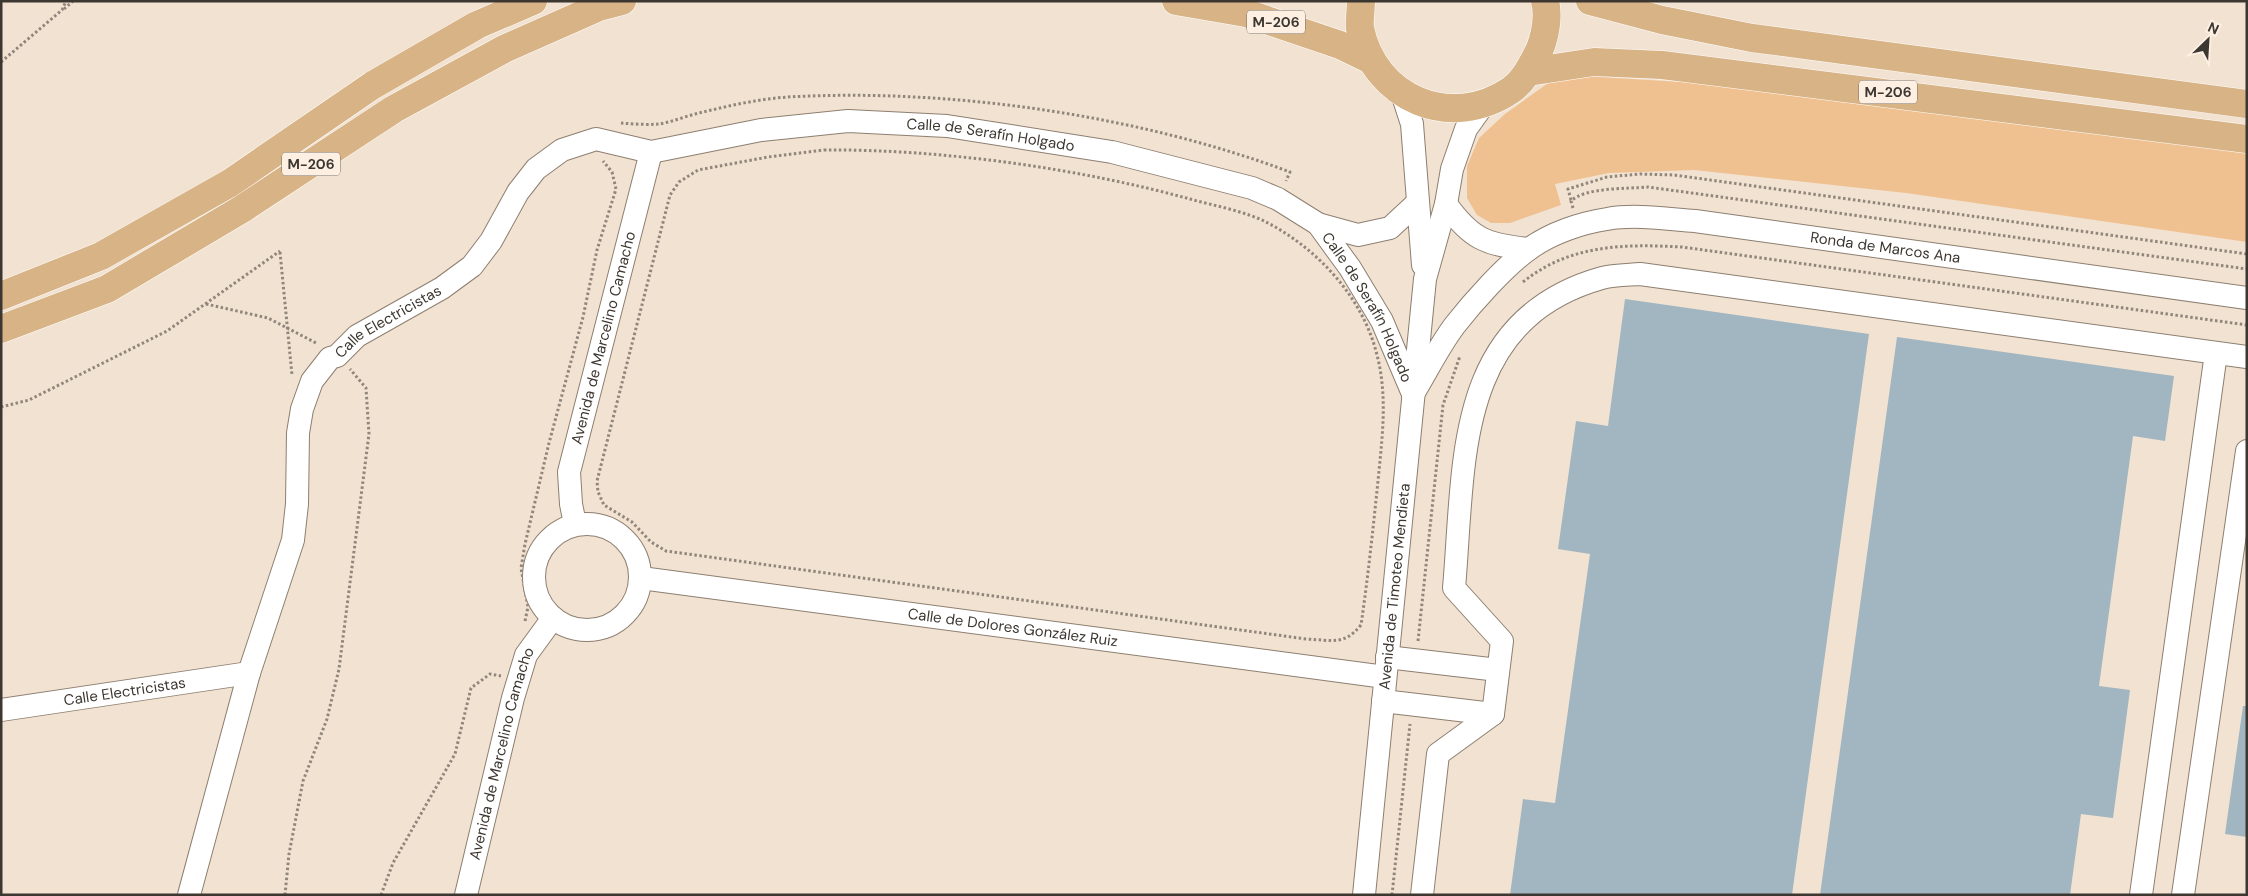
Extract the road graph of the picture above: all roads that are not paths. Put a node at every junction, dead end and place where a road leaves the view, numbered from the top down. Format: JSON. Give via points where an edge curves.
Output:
{"nodes":[{"id":1,"x":533,"y":1,"type":"edge"},
{"id":2,"x":622,"y":1,"type":"edge"},
{"id":3,"x":1176,"y":1,"type":"edge"},
{"id":4,"x":1361,"y":1,"type":"edge"},
{"id":5,"x":1545,"y":1,"type":"edge"},
{"id":6,"x":1590,"y":1,"type":"edge"},
{"id":7,"x":1370,"y":60,"type":"junction"},
{"id":8,"x":1528,"y":72,"type":"junction"},
{"id":9,"x":1402,"y":93,"type":"junction"},
{"id":10,"x":1486,"y":101,"type":"junction"},
{"id":11,"x":2247,"y":104,"type":"edge"},
{"id":12,"x":2247,"y":139,"type":"edge"},
{"id":13,"x":651,"y":152,"type":"junction"},
{"id":14,"x":1417,"y":203,"type":"junction"},
{"id":15,"x":1446,"y":204,"type":"junction"},
{"id":16,"x":1318,"y":224,"type":"junction"},
{"id":17,"x":1529,"y":249,"type":"junction"},
{"id":18,"x":1424,"y":279,"type":"junction"},
{"id":19,"x":1,"y":296,"type":"edge"},
{"id":20,"x":2247,"y":298,"type":"edge"},
{"id":21,"x":1,"y":329,"type":"edge"},
{"id":22,"x":2216,"y":353,"type":"junction"},
{"id":23,"x":2247,"y":357,"type":"edge"},
{"id":24,"x":1413,"y":394,"type":"junction"},
{"id":25,"x":2247,"y":451,"type":"edge"},
{"id":26,"x":575,"y":524,"type":"junction"},
{"id":27,"x":641,"y":578,"type":"junction"},
{"id":28,"x":554,"y":618,"type":"junction"},
{"id":29,"x":1386,"y":667,"type":"junction"},
{"id":30,"x":1498,"y":670,"type":"junction"},
{"id":31,"x":249,"y":673,"type":"junction"},
{"id":32,"x":1383,"y":701,"type":"junction"},
{"id":33,"x":1,"y":710,"type":"edge"},
{"id":34,"x":1493,"y":714,"type":"junction"},
{"id":35,"x":189,"y":895,"type":"edge"},
{"id":36,"x":466,"y":895,"type":"edge"},
{"id":37,"x":1364,"y":895,"type":"edge"},
{"id":38,"x":1422,"y":895,"type":"edge"},
{"id":39,"x":2141,"y":895,"type":"edge"},
{"id":40,"x":2183,"y":895,"type":"edge"}],
"edges":[{"from":1,"to":19,"type":"main road","number":"M-206","via":[[477,26],[373,85],[230,183],[101,256]]},
{"from":2,"to":21,"type":"main road","number":"M-206","via":[[599,7],[504,49],[394,109],[242,209],[107,289]]},
{"from":3,"to":7,"type":"main road","number":"M-206","via":[[1246,13],[1340,45]]},
{"from":4,"to":7,"type":"main road","number":"M-206","via":[[1360,27]]},
{"from":5,"to":8,"type":"main road","number":"M-206","via":[[1543,42]]},
{"from":6,"to":11,"type":"main road","number":"M-206","via":[[1752,38]]},
{"from":7,"to":9,"type":"main road","number":"M-206","via":[[1385,80]]},
{"from":8,"to":10,"type":"main road","number":"M-206","via":[[1511,90]]},
{"from":8,"to":12,"type":"main road","number":"M-206","via":[[1594,62],[1662,65]]},
{"from":9,"to":10,"type":"main road","number":"M-206","via":[[1428,105],[1462,108]]},
{"from":9,"to":14,"type":"street","name":"Avenida de Timoteo Mendieta","via":[[1412,124]]},
{"from":10,"to":15,"type":"street","name":"Avenida de Timoteo Mendieta","via":[[1466,129],[1452,169]]},
{"from":13,"to":16,"type":"street","name":"Calle de Serafín Holgado","via":[[800,125],[848,121],[947,126],[1112,152],[1252,188],[1301,211]]},
{"from":13,"to":26,"type":"street","name":"Avenida de Marcelino Camacho","via":[[569,472]]},
{"from":13,"to":31,"type":"street","name":"Calle Electricistas","via":[[596,139],[562,150],[536,169],[518,192],[491,241],[472,266],[442,288],[357,336],[338,356],[330,358],[312,381],[302,408],[298,433],[293,540]]},
{"from":14,"to":16,"type":"street","name":"Calle de Serafín Holgado","via":[[1390,228],[1358,235]]},
{"from":14,"to":18,"type":"street","name":"Avenida de Timoteo Mendieta"},
{"from":15,"to":17,"type":"street","via":[[1461,225],[1476,237],[1501,246]]},
{"from":15,"to":18,"type":"street","name":"Avenida de Timoteo Mendieta"},
{"from":16,"to":24,"type":"street","name":"Calle de Serafín Holgado","via":[[1382,321]]},
{"from":17,"to":20,"type":"street","name":"Ronda de Marcos Ana","via":[[1578,226],[1608,218],[1646,218],[1695,222]]},
{"from":17,"to":24,"type":"street","name":"Ronda de Marcos Ana","via":[[1454,326]]},
{"from":18,"to":24,"type":"street","name":"Avenida de Timoteo Mendieta"},
{"from":22,"to":23,"type":"street"},
{"from":22,"to":30,"type":"street","via":[[1640,274],[1603,278],[1568,291],[1538,308],[1514,328],[1481,384],[1472,411],[1454,588],[1502,641]]},
{"from":22,"to":39,"type":"street"},
{"from":24,"to":29,"type":"street","name":"Avenida de Timoteo Mendieta"},
{"from":25,"to":40,"type":"street"},
{"from":26,"to":27,"type":"street","via":[[594,523],[613,529],[628,542],[638,558]]},
{"from":26,"to":28,"type":"street","via":[[559,531],[537,556],[535,590],[542,605]]},
{"from":27,"to":28,"type":"street","via":[[638,595],[630,610],[602,628],[568,627]]},
{"from":27,"to":29,"type":"street","name":"Calle de Dolores González Ruiz"},
{"from":28,"to":36,"type":"street","name":"Avenida de Marcelino Camacho","via":[[526,655]]},
{"from":29,"to":30,"type":"street","name":"Calle de Dolores González Ruiz"},
{"from":29,"to":32,"type":"street","name":"Avenida de Timoteo Mendieta"},
{"from":30,"to":34,"type":"street"},
{"from":31,"to":33,"type":"street","name":"Calle Electricistas"},
{"from":31,"to":35,"type":"street","name":"Calle Electricistas"},
{"from":32,"to":34,"type":"street"},
{"from":32,"to":37,"type":"street","name":"Avenida de Timoteo Mendieta"},
{"from":34,"to":38,"type":"street","via":[[1438,754]]}]}
